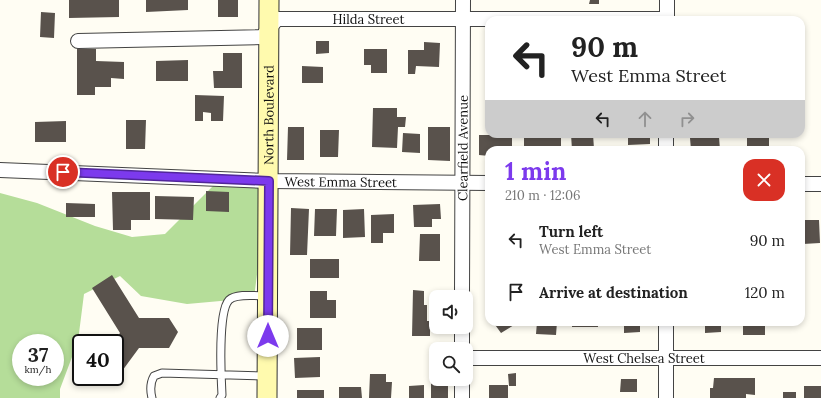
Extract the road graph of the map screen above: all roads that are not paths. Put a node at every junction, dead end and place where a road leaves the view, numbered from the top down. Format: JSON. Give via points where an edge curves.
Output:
{"nodes":[{"id":1,"x":269,"y":0,"type":"edge"},
{"id":2,"x":463,"y":0,"type":"edge"},
{"id":3,"x":667,"y":0,"type":"edge"},
{"id":4,"x":667,"y":16,"type":"edge"},
{"id":5,"x":463,"y":19,"type":"junction"},
{"id":6,"x":485,"y":19,"type":"edge"},
{"id":7,"x":269,"y":29,"type":"junction"},
{"id":8,"x":78,"y":41,"type":"dead end"},
{"id":9,"x":0,"y":170,"type":"edge"},
{"id":10,"x":269,"y":181,"type":"junction"},
{"id":11,"x":462,"y":183,"type":"junction"},
{"id":12,"x":485,"y":183,"type":"edge"},
{"id":13,"x":805,"y":184,"type":"edge"},
{"id":14,"x":821,"y":184,"type":"edge"},
{"id":15,"x":462,"y":290,"type":"edge"},
{"id":16,"x":268,"y":296,"type":"junction"},
{"id":17,"x":666,"y":326,"type":"edge"},
{"id":18,"x":473,"y":358,"type":"edge"},
{"id":19,"x":666,"y":358,"type":"junction"},
{"id":20,"x":821,"y":358,"type":"edge"},
{"id":21,"x":221,"y":375,"type":"junction"},
{"id":22,"x":267,"y":376,"type":"junction"},
{"id":23,"x":462,"y":386,"type":"edge"},
{"id":24,"x":152,"y":398,"type":"edge"},
{"id":25,"x":220,"y":398,"type":"edge"},
{"id":26,"x":267,"y":398,"type":"edge"},
{"id":27,"x":462,"y":398,"type":"edge"},
{"id":28,"x":666,"y":398,"type":"edge"}],
"edges":[{"from":1,"to":7,"type":"street","name":"North Boulevard"},
{"from":2,"to":5,"type":"street","name":"Clearfield Avenue"},
{"from":3,"to":4,"type":"street"},
{"from":5,"to":6,"type":"street","name":"Hilda Street"},
{"from":5,"to":7,"type":"street","name":"Hilda Street","via":[[277,19]]},
{"from":5,"to":11,"type":"street","name":"Clearfield Avenue"},
{"from":7,"to":8,"type":"street","name":"Hilda Street","via":[[262,37]]},
{"from":7,"to":10,"type":"street","name":"North Boulevard"},
{"from":9,"to":10,"type":"street","name":"West Emma Street"},
{"from":10,"to":11,"type":"street","name":"West Emma Street"},
{"from":10,"to":16,"type":"street","name":"North Boulevard"},
{"from":11,"to":12,"type":"street","name":"West Emma Street"},
{"from":11,"to":15,"type":"street","name":"Clearfield Avenue"},
{"from":13,"to":14,"type":"street"},
{"from":16,"to":21,"type":"lane","via":[[235,296],[229,300],[222,323]]},
{"from":16,"to":22,"type":"street","name":"North Boulevard"},
{"from":17,"to":19,"type":"street"},
{"from":18,"to":19,"type":"street","name":"West Chelsea Street"},
{"from":19,"to":20,"type":"street","name":"West Chelsea Street"},
{"from":19,"to":28,"type":"street"},
{"from":21,"to":22,"type":"lane"},
{"from":21,"to":24,"type":"lane","via":[[162,373],[154,376],[151,382]]},
{"from":21,"to":25,"type":"lane"},
{"from":22,"to":26,"type":"street","name":"North Boulevard"},
{"from":23,"to":27,"type":"street"}]}
